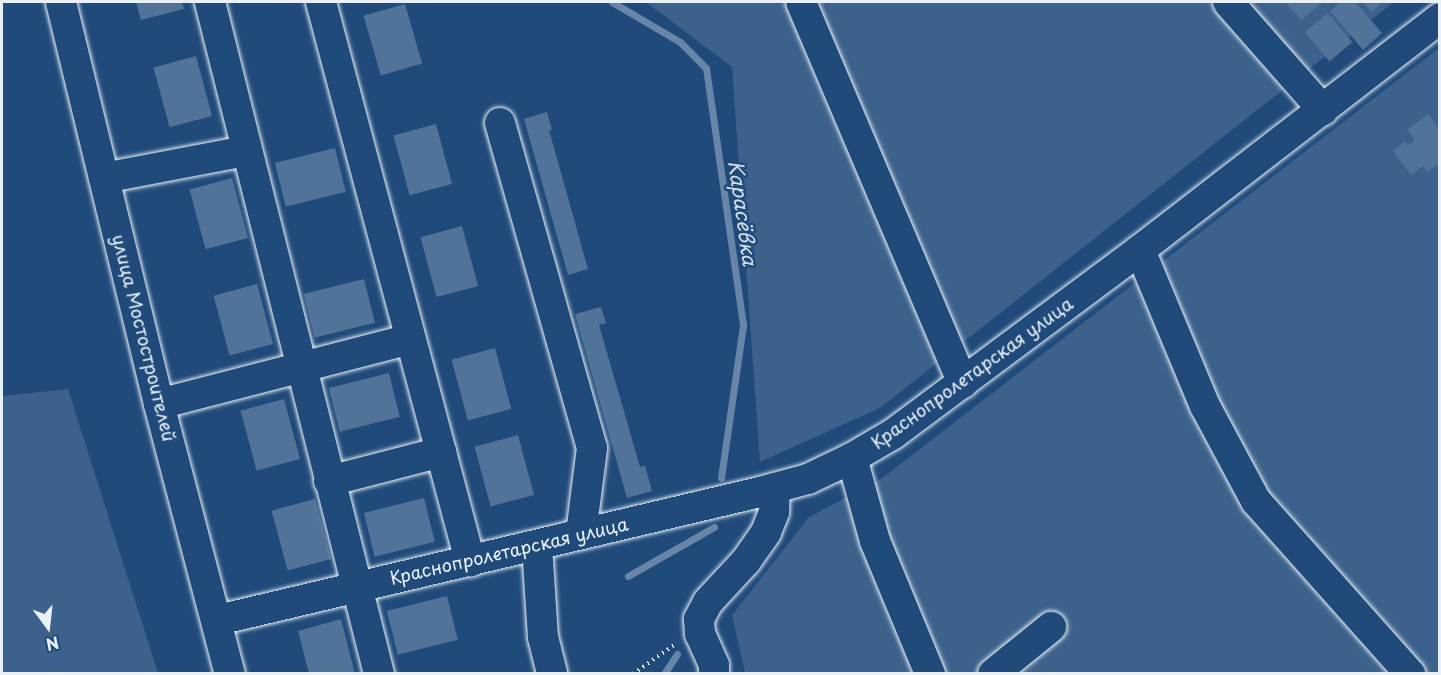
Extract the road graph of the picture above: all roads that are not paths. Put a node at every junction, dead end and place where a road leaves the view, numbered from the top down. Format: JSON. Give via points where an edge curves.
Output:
{"nodes":[{"id":1,"x":61,"y":2,"type":"edge"},
{"id":2,"x":210,"y":2,"type":"edge"},
{"id":3,"x":321,"y":2,"type":"edge"},
{"id":4,"x":801,"y":2,"type":"edge"},
{"id":5,"x":1228,"y":2,"type":"edge"},
{"id":6,"x":1440,"y":18,"type":"edge"},
{"id":7,"x":1323,"y":110,"type":"junction"},
{"id":8,"x":500,"y":123,"type":"dead end"},
{"id":9,"x":245,"y":151,"type":"junction"},
{"id":10,"x":104,"y":178,"type":"junction"},
{"id":11,"x":1140,"y":250,"type":"junction"},
{"id":12,"x":410,"y":339,"type":"junction"},
{"id":13,"x":301,"y":368,"type":"junction"},
{"id":14,"x":963,"y":383,"type":"junction"},
{"id":15,"x":159,"y":404,"type":"junction"},
{"id":16,"x":441,"y":452,"type":"junction"},
{"id":17,"x":852,"y":458,"type":"junction"},
{"id":18,"x":329,"y":481,"type":"junction"},
{"id":19,"x":775,"y":488,"type":"junction"},
{"id":20,"x":581,"y":534,"type":"junction"},
{"id":21,"x":537,"y":545,"type":"junction"},
{"id":22,"x":470,"y":561,"type":"junction"},
{"id":23,"x":357,"y":588,"type":"junction"},
{"id":24,"x":218,"y":620,"type":"junction"},
{"id":25,"x":1051,"y":627,"type":"dead end"},
{"id":26,"x":230,"y":674,"type":"edge"},
{"id":27,"x":379,"y":674,"type":"edge"},
{"id":28,"x":552,"y":674,"type":"edge"},
{"id":29,"x":714,"y":674,"type":"edge"},
{"id":30,"x":930,"y":674,"type":"edge"},
{"id":31,"x":993,"y":674,"type":"edge"},
{"id":32,"x":1410,"y":674,"type":"edge"}],
"edges":[{"from":1,"to":10,"type":"street","name":"улица Мостостроителей"},
{"from":2,"to":9,"type":"street"},
{"from":3,"to":12,"type":"street"},
{"from":4,"to":14,"type":"street"},
{"from":5,"to":7,"type":"street"},
{"from":6,"to":7,"type":"street","name":"Краснопролетарская улица"},
{"from":7,"to":11,"type":"street","name":"Краснопролетарская улица"},
{"from":8,"to":20,"type":"street","via":[[592,448]]},
{"from":9,"to":10,"type":"street"},
{"from":9,"to":13,"type":"street"},
{"from":10,"to":15,"type":"street","name":"улица Мостостроителей"},
{"from":11,"to":14,"type":"street","name":"Краснопролетарская улица"},
{"from":11,"to":32,"type":"street","via":[[1204,406],[1256,501]]},
{"from":12,"to":13,"type":"street"},
{"from":12,"to":16,"type":"street"},
{"from":13,"to":15,"type":"street"},
{"from":13,"to":18,"type":"street"},
{"from":14,"to":17,"type":"street","name":"Краснопролетарская улица","via":[[893,434]]},
{"from":15,"to":24,"type":"street","name":"улица Мостостроителей"},
{"from":16,"to":18,"type":"street"},
{"from":16,"to":22,"type":"street"},
{"from":17,"to":19,"type":"street","name":"Краснопролетарская улица","via":[[808,479]]},
{"from":17,"to":30,"type":"street","via":[[875,541]]},
{"from":18,"to":23,"type":"street"},
{"from":19,"to":20,"type":"street","name":"Краснопролетарская улица"},
{"from":19,"to":29,"type":"street","via":[[774,512],[766,532],[746,561],[708,602],[699,619]]},
{"from":20,"to":21,"type":"street","name":"Краснопролетарская улица"},
{"from":21,"to":22,"type":"street","name":"Краснопролетарская улица"},
{"from":21,"to":28,"type":"street","via":[[543,637]]},
{"from":22,"to":23,"type":"street","name":"Краснопролетарская улица"},
{"from":23,"to":24,"type":"street","name":"Краснопролетарская улица"},
{"from":23,"to":27,"type":"street"},
{"from":24,"to":26,"type":"street","name":"улица Мостостроителей"},
{"from":25,"to":31,"type":"street"}]}
